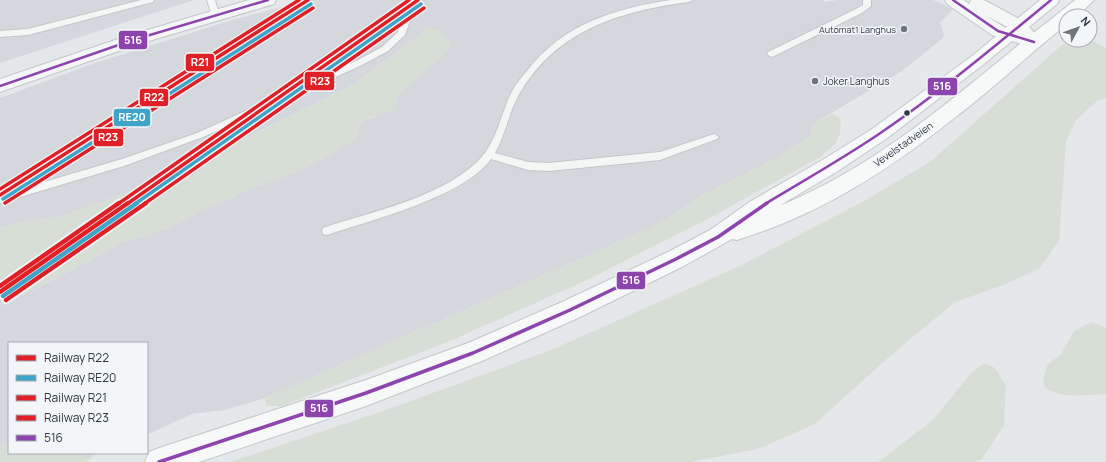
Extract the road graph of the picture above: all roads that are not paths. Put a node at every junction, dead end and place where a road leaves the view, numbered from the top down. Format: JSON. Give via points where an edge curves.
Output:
{"nodes":[{"id":1,"x":150,"y":0,"type":"edge"},
{"id":2,"x":268,"y":0,"type":"edge"},
{"id":3,"x":409,"y":0,"type":"edge"},
{"id":4,"x":689,"y":0,"type":"edge"},
{"id":5,"x":867,"y":0,"type":"edge"},
{"id":6,"x":953,"y":0,"type":"edge"},
{"id":7,"x":971,"y":0,"type":"edge"},
{"id":8,"x":1051,"y":0,"type":"edge"},
{"id":9,"x":1086,"y":0,"type":"edge"},
{"id":10,"x":213,"y":7,"type":"edge"},
{"id":11,"x":1076,"y":8,"type":"edge"},
{"id":12,"x":1058,"y":22,"type":"edge"},
{"id":13,"x":1014,"y":31,"type":"junction"},
{"id":14,"x":0,"y":34,"type":"edge"},
{"id":15,"x":1034,"y":42,"type":"junction"},
{"id":16,"x":771,"y":54,"type":"dead end"},
{"id":17,"x":0,"y":86,"type":"edge"},
{"id":18,"x":714,"y":137,"type":"dead end"},
{"id":19,"x":490,"y":154,"type":"junction"},
{"id":20,"x":0,"y":199,"type":"edge"},
{"id":21,"x":327,"y":231,"type":"dead end"},
{"id":22,"x":718,"y":236,"type":"junction"},
{"id":23,"x":159,"y":462,"type":"edge"}],
"edges":[{"from":1,"to":14,"type":"lane","via":[[28,32]]},
{"from":2,"to":10,"type":"street"},
{"from":3,"to":20,"type":"lane","via":[[409,12],[402,34],[385,49],[359,63],[200,134],[124,162]]},
{"from":4,"to":19,"type":"lane","via":[[623,13],[593,23],[558,43],[530,72],[514,95]]},
{"from":5,"to":16,"type":"lane","via":[[867,6],[859,11]]},
{"from":6,"to":13,"type":"street","via":[[998,31]]},
{"from":7,"to":13,"type":"street"},
{"from":8,"to":13,"type":"main road","name":"Vevelstadveien"},
{"from":9,"to":11,"type":"main road","name":"Vevelstadveien"},
{"from":10,"to":17,"type":"street"},
{"from":12,"to":15,"type":"main road","name":"Vevelstadveien"},
{"from":13,"to":15,"type":"street"},
{"from":13,"to":22,"type":"main road","name":"Vevelstadveien","via":[[885,130],[759,207]]},
{"from":15,"to":22,"type":"main road","name":"Vevelstadveien","via":[[925,130],[852,178],[768,221]]},
{"from":18,"to":19,"type":"lane","via":[[660,156],[549,167],[522,164]]},
{"from":19,"to":21,"type":"lane","via":[[480,166],[436,193]]},
{"from":22,"to":23,"type":"main road","name":"Vevelstadveien","via":[[598,297],[473,353],[366,393]]}]}
